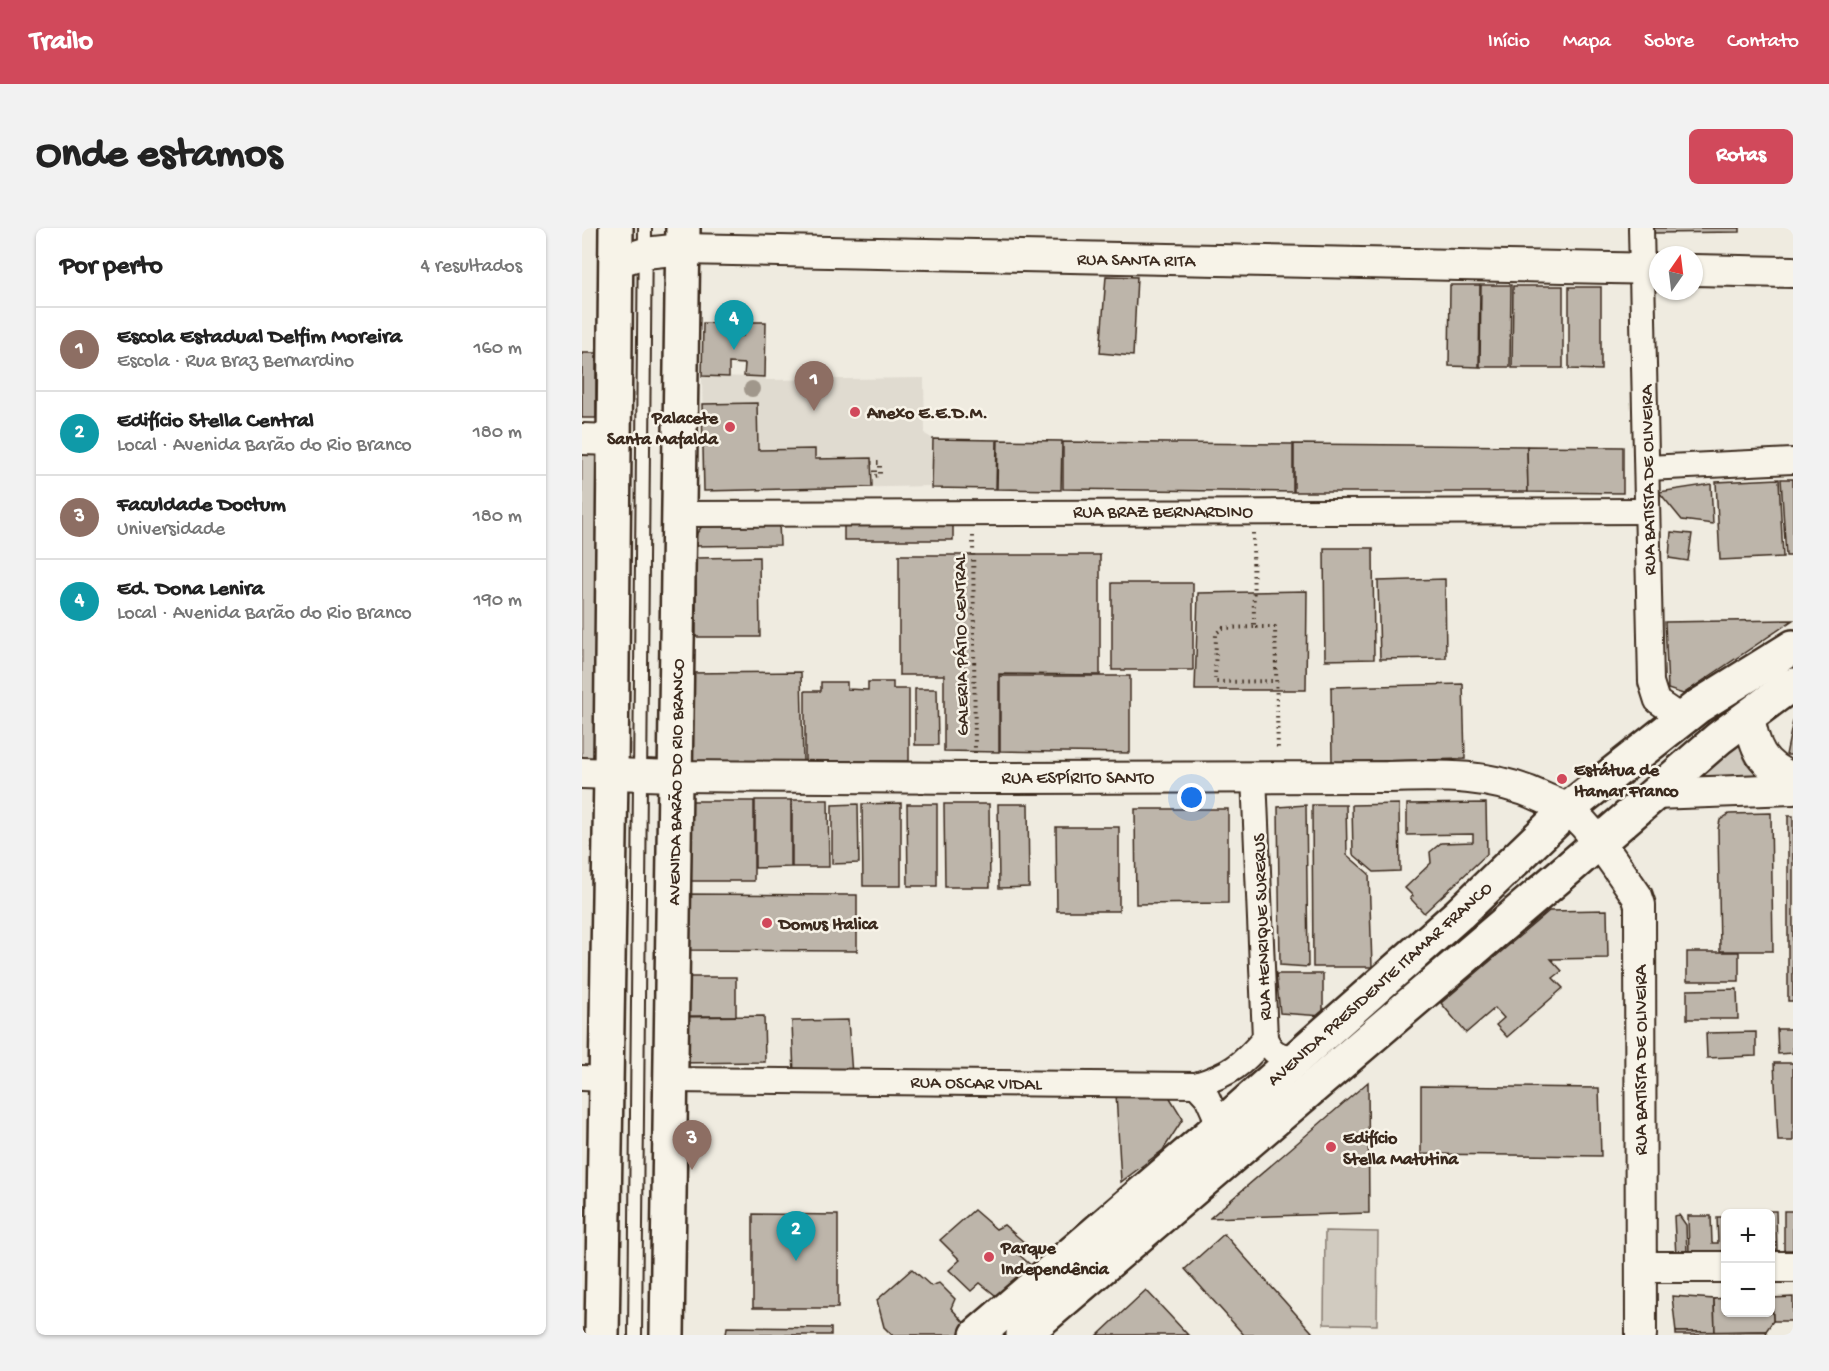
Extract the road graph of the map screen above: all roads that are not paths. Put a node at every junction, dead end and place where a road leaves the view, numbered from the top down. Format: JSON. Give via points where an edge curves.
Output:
{"nodes":[{"id":1,"x":616,"y":228,"type":"edge"},
{"id":2,"x":1641,"y":228,"type":"edge"},
{"id":3,"x":682,"y":238,"type":"edge"},
{"id":4,"x":635,"y":248,"type":"edge"},
{"id":5,"x":1649,"y":264,"type":"edge"},
{"id":6,"x":1649,"y":269,"type":"edge"},
{"id":7,"x":1703,"y":270,"type":"edge"},
{"id":8,"x":1793,"y":272,"type":"edge"},
{"id":9,"x":1650,"y":300,"type":"edge"},
{"id":10,"x":582,"y":439,"type":"edge"},
{"id":11,"x":614,"y":440,"type":"junction"},
{"id":12,"x":1793,"y":461,"type":"edge"},
{"id":13,"x":1647,"y":468,"type":"junction"},
{"id":14,"x":1647,"y":511,"type":"junction"},
{"id":15,"x":679,"y":514,"type":"junction"},
{"id":16,"x":1793,"y":647,"type":"edge"},
{"id":17,"x":1793,"y":686,"type":"edge"},
{"id":18,"x":1749,"y":715,"type":"junction"},
{"id":19,"x":1682,"y":718,"type":"junction"},
{"id":20,"x":611,"y":773,"type":"edge"},
{"id":21,"x":675,"y":776,"type":"junction"},
{"id":22,"x":1267,"y":776,"type":"junction"},
{"id":23,"x":1793,"y":778,"type":"edge"},
{"id":24,"x":1793,"y":789,"type":"edge"},
{"id":25,"x":1653,"y":794,"type":"junction"},
{"id":26,"x":1568,"y":809,"type":"junction"},
{"id":27,"x":1599,"y":843,"type":"junction"},
{"id":28,"x":1265,"y":1038,"type":"junction"},
{"id":29,"x":1296,"y":1058,"type":"junction"},
{"id":30,"x":594,"y":1078,"type":"edge"},
{"id":31,"x":670,"y":1080,"type":"junction"},
{"id":32,"x":1196,"y":1084,"type":"junction"},
{"id":33,"x":1220,"y":1126,"type":"junction"},
{"id":34,"x":1641,"y":1267,"type":"junction"},
{"id":35,"x":1721,"y":1267,"type":"edge"},
{"id":36,"x":1775,"y":1267,"type":"edge"},
{"id":37,"x":1793,"y":1267,"type":"edge"},
{"id":38,"x":602,"y":1335,"type":"edge"},
{"id":39,"x":635,"y":1335,"type":"edge"},
{"id":40,"x":666,"y":1335,"type":"edge"},
{"id":41,"x":977,"y":1335,"type":"edge"},
{"id":42,"x":1023,"y":1335,"type":"edge"},
{"id":43,"x":1641,"y":1335,"type":"edge"}],
"edges":[{"from":1,"to":4,"type":"main road","name":"AVENIDA BARÃO DO RIO BRANCO"},
{"from":2,"to":5,"type":"street","name":"RUA BATISTA DE OLIVEIRA"},
{"from":3,"to":4,"type":"street","name":"RUA SANTA RITA"},
{"from":3,"to":6,"type":"street","name":"RUA SANTA RITA"},
{"from":3,"to":15,"type":"main road","name":"AVENIDA BARÃO DO RIO BRANCO"},
{"from":4,"to":11,"type":"main road","name":"AVENIDA BARÃO DO RIO BRANCO"},
{"from":4,"to":20,"type":"lane","name":"AVENIDA BARÃO DO RIO BRANCO"},
{"from":7,"to":8,"type":"street"},
{"from":9,"to":13,"type":"street","name":"RUA BATISTA DE OLIVEIRA"},
{"from":10,"to":11,"type":"street"},
{"from":11,"to":20,"type":"main road","name":"AVENIDA BARÃO DO RIO BRANCO"},
{"from":12,"to":13,"type":"street"},
{"from":13,"to":14,"type":"street","name":"RUA BATISTA DE OLIVEIRA"},
{"from":14,"to":15,"type":"street","name":"RUA BRAZ BERNARDINO"},
{"from":14,"to":19,"type":"street","name":"RUA BATISTA DE OLIVEIRA","via":[[1651,682],[1657,701]]},
{"from":15,"to":21,"type":"main road","name":"AVENIDA BARÃO DO RIO BRANCO"},
{"from":16,"to":19,"type":"main road","name":"AVENIDA PRESIDENTE ITAMAR FRANCO"},
{"from":17,"to":18,"type":"main road","name":"AVENIDA PRESIDENTE ITAMAR FRANCO"},
{"from":18,"to":23,"type":"street","via":[[1752,737],[1762,757]]},
{"from":18,"to":25,"type":"main road","name":"AVENIDA PRESIDENTE ITAMAR FRANCO"},
{"from":19,"to":26,"type":"main road","name":"AVENIDA PRESIDENTE ITAMAR FRANCO"},
{"from":20,"to":21,"type":"street","name":"RUA ESPÍRITO SANTO"},
{"from":20,"to":30,"type":"main road","name":"AVENIDA BARÃO DO RIO BRANCO"},
{"from":20,"to":39,"type":"lane","name":"AVENIDA BARÃO DO RIO BRANCO"},
{"from":21,"to":22,"type":"street","name":"RUA ESPÍRITO SANTO"},
{"from":21,"to":31,"type":"main road","name":"AVENIDA BARÃO DO RIO BRANCO"},
{"from":22,"to":26,"type":"street","name":"RUA ESPÍRITO SANTO","via":[[1474,777],[1522,787]]},
{"from":22,"to":28,"type":"street","name":"RUA HENRIQUE SURERUS"},
{"from":24,"to":25,"type":"street"},
{"from":25,"to":27,"type":"main road","name":"AVENIDA PRESIDENTE ITAMAR FRANCO"},
{"from":26,"to":27,"type":"street","name":"RUA BATISTA DE OLIVEIRA"},
{"from":26,"to":29,"type":"main road","name":"AVENIDA PRESIDENTE ITAMAR FRANCO","via":[[1459,914]]},
{"from":27,"to":34,"type":"street","name":"RUA BATISTA DE OLIVEIRA","via":[[1640,905]]},
{"from":27,"to":42,"type":"main road","name":"AVENIDA PRESIDENTE ITAMAR FRANCO"},
{"from":28,"to":29,"type":"street","name":"RUA HENRIQUE SURERUS","via":[[1277,1056]]},
{"from":28,"to":32,"type":"street","name":"RUA OSCAR VIDAL","via":[[1236,1068]]},
{"from":29,"to":33,"type":"main road","name":"AVENIDA PRESIDENTE ITAMAR FRANCO"},
{"from":30,"to":38,"type":"main road","name":"AVENIDA BARÃO DO RIO BRANCO"},
{"from":31,"to":32,"type":"street","name":"RUA OSCAR VIDAL"},
{"from":31,"to":40,"type":"main road","name":"AVENIDA BARÃO DO RIO BRANCO"},
{"from":32,"to":33,"type":"street","via":[[1207,1097]]},
{"from":33,"to":41,"type":"main road","name":"AVENIDA PRESIDENTE ITAMAR FRANCO"},
{"from":34,"to":35,"type":"street"},
{"from":34,"to":43,"type":"street","name":"RUA BATISTA DE OLIVEIRA"},
{"from":36,"to":37,"type":"street"}]}
